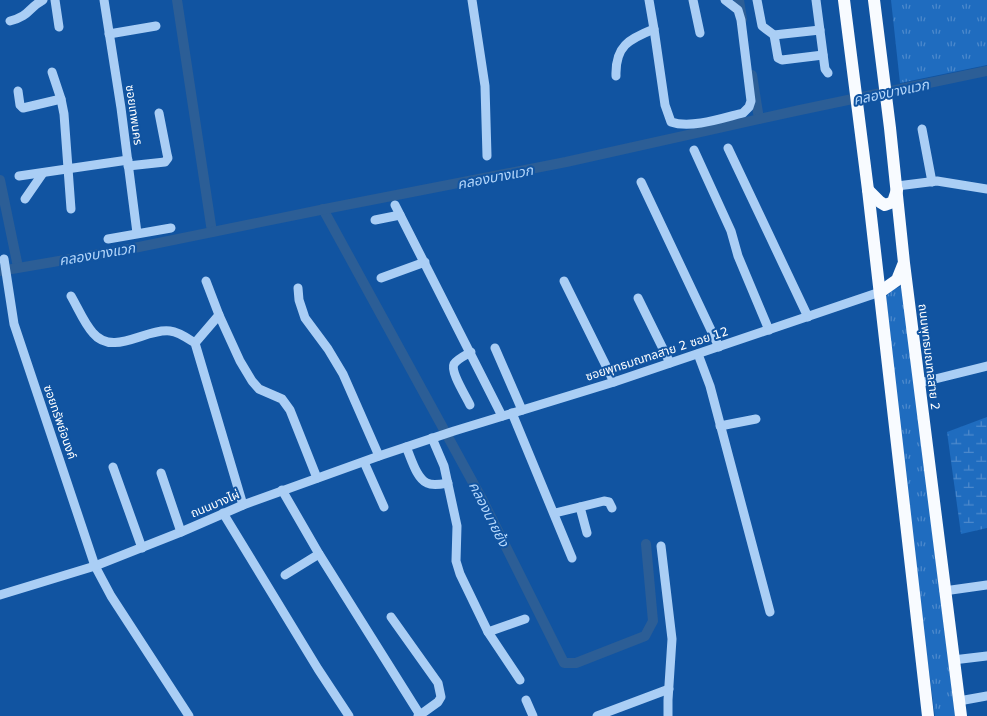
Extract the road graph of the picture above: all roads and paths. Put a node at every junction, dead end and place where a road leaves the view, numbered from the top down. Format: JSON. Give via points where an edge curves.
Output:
{"nodes":[{"id":1,"x":43,"y":0,"type":"edge"},
{"id":2,"x":55,"y":0,"type":"edge"},
{"id":3,"x":104,"y":0,"type":"edge"},
{"id":4,"x":472,"y":0,"type":"edge"},
{"id":5,"x":649,"y":0,"type":"edge"},
{"id":6,"x":693,"y":0,"type":"edge"},
{"id":7,"x":725,"y":0,"type":"edge"},
{"id":8,"x":757,"y":0,"type":"edge"},
{"id":9,"x":816,"y":0,"type":"edge"},
{"id":10,"x":844,"y":0,"type":"edge"},
{"id":11,"x":874,"y":0,"type":"edge"},
{"id":12,"x":10,"y":21,"type":"dead end"},
{"id":13,"x":156,"y":26,"type":"dead end"},
{"id":14,"x":59,"y":27,"type":"dead end"},
{"id":15,"x":654,"y":29,"type":"junction"},
{"id":16,"x":820,"y":30,"type":"junction"},
{"id":17,"x":700,"y":33,"type":"dead end"},
{"id":18,"x":109,"y":34,"type":"junction"},
{"id":19,"x":774,"y":35,"type":"junction"},
{"id":20,"x":823,"y":55,"type":"junction"},
{"id":21,"x":52,"y":72,"type":"dead end"},
{"id":22,"x":828,"y":73,"type":"dead end"},
{"id":23,"x":616,"y":76,"type":"dead end"},
{"id":24,"x":18,"y":91,"type":"dead end"},
{"id":25,"x":61,"y":99,"type":"junction"},
{"id":26,"x":159,"y":113,"type":"dead end"},
{"id":27,"x":922,"y":129,"type":"dead end"},
{"id":28,"x":728,"y":148,"type":"dead end"},
{"id":29,"x":694,"y":150,"type":"dead end"},
{"id":30,"x":487,"y":156,"type":"dead end"},
{"id":31,"x":128,"y":163,"type":"junction"},
{"id":32,"x":68,"y":169,"type":"junction"},
{"id":33,"x":43,"y":173,"type":"junction"},
{"id":34,"x":19,"y":176,"type":"dead end"},
{"id":35,"x":641,"y":182,"type":"dead end"},
{"id":36,"x":932,"y":182,"type":"junction"},
{"id":37,"x":897,"y":188,"type":"junction"},
{"id":38,"x":987,"y":188,"type":"edge"},
{"id":39,"x":868,"y":190,"type":"junction"},
{"id":40,"x":25,"y":199,"type":"dead end"},
{"id":41,"x":395,"y":205,"type":"dead end"},
{"id":42,"x":71,"y":209,"type":"dead end"},
{"id":43,"x":400,"y":215,"type":"junction"},
{"id":44,"x":375,"y":220,"type":"dead end"},
{"id":45,"x":171,"y":228,"type":"dead end"},
{"id":46,"x":137,"y":233,"type":"junction"},
{"id":47,"x":108,"y":239,"type":"dead end"},
{"id":48,"x":4,"y":259,"type":"dead end"},
{"id":49,"x":425,"y":262,"type":"junction"},
{"id":50,"x":904,"y":263,"type":"junction"},
{"id":51,"x":381,"y":278,"type":"dead end"},
{"id":52,"x":206,"y":281,"type":"dead end"},
{"id":53,"x":564,"y":281,"type":"dead end"},
{"id":54,"x":298,"y":288,"type":"dead end"},
{"id":55,"x":880,"y":292,"type":"junction"},
{"id":56,"x":71,"y":296,"type":"dead end"},
{"id":57,"x":638,"y":298,"type":"dead end"},
{"id":58,"x":219,"y":315,"type":"junction"},
{"id":59,"x":808,"y":317,"type":"junction"},
{"id":60,"x":770,"y":330,"type":"junction"},
{"id":61,"x":195,"y":343,"type":"junction"},
{"id":62,"x":718,"y":347,"type":"junction"},
{"id":63,"x":495,"y":348,"type":"dead end"},
{"id":64,"x":471,"y":352,"type":"junction"},
{"id":65,"x":698,"y":354,"type":"junction"},
{"id":66,"x":670,"y":363,"type":"junction"},
{"id":67,"x":987,"y":366,"type":"edge"},
{"id":68,"x":614,"y":382,"type":"junction"},
{"id":69,"x":919,"y":383,"type":"junction"},
{"id":70,"x":470,"y":405,"type":"dead end"},
{"id":71,"x":522,"y":410,"type":"junction"},
{"id":72,"x":512,"y":413,"type":"junction"},
{"id":73,"x":502,"y":416,"type":"junction"},
{"id":74,"x":756,"y":419,"type":"dead end"},
{"id":75,"x":720,"y":426,"type":"junction"},
{"id":76,"x":436,"y":437,"type":"junction"},
{"id":77,"x":406,"y":447,"type":"junction"},
{"id":78,"x":379,"y":456,"type":"junction"},
{"id":79,"x":364,"y":462,"type":"junction"},
{"id":80,"x":113,"y":467,"type":"dead end"},
{"id":81,"x":161,"y":473,"type":"dead end"},
{"id":82,"x":318,"y":478,"type":"junction"},
{"id":83,"x":448,"y":483,"type":"junction"},
{"id":84,"x":282,"y":490,"type":"junction"},
{"id":85,"x":243,"y":505,"type":"junction"},
{"id":86,"x":580,"y":507,"type":"junction"},
{"id":87,"x":384,"y":508,"type":"dead end"},
{"id":88,"x":612,"y":508,"type":"dead end"},
{"id":89,"x":223,"y":513,"type":"junction"},
{"id":90,"x":555,"y":513,"type":"junction"},
{"id":91,"x":181,"y":532,"type":"junction"},
{"id":92,"x":586,"y":534,"type":"dead end"},
{"id":93,"x":661,"y":546,"type":"dead end"},
{"id":94,"x":142,"y":548,"type":"junction"},
{"id":95,"x":319,"y":554,"type":"junction"},
{"id":96,"x":572,"y":558,"type":"dead end"},
{"id":97,"x":95,"y":566,"type":"junction"},
{"id":98,"x":285,"y":575,"type":"dead end"},
{"id":99,"x":987,"y":585,"type":"edge"},
{"id":100,"x":944,"y":591,"type":"junction"},
{"id":101,"x":0,"y":595,"type":"edge"},
{"id":102,"x":770,"y":612,"type":"dead end"},
{"id":103,"x":391,"y":617,"type":"dead end"},
{"id":104,"x":525,"y":620,"type":"dead end"},
{"id":105,"x":488,"y":632,"type":"junction"},
{"id":106,"x":987,"y":656,"type":"edge"},
{"id":107,"x":953,"y":660,"type":"junction"},
{"id":108,"x":520,"y":680,"type":"dead end"},
{"id":109,"x":669,"y":689,"type":"junction"},
{"id":110,"x":987,"y":696,"type":"edge"},
{"id":111,"x":526,"y":700,"type":"dead end"},
{"id":112,"x":959,"y":701,"type":"junction"},
{"id":113,"x":419,"y":715,"type":"edge"},
{"id":114,"x":189,"y":716,"type":"edge"},
{"id":115,"x":349,"y":716,"type":"edge"},
{"id":116,"x":533,"y":716,"type":"edge"},
{"id":117,"x":596,"y":716,"type":"edge"},
{"id":118,"x":668,"y":716,"type":"edge"},
{"id":119,"x":928,"y":716,"type":"edge"},
{"id":120,"x":961,"y":716,"type":"edge"}],
"edges":[{"from":1,"to":12,"type":"street","via":[[26,16]]},
{"from":2,"to":14,"type":"street"},
{"from":3,"to":18,"type":"street","name":"ซอยเทพนคร"},
{"from":4,"to":30,"type":"street","via":[[485,86]]},
{"from":5,"to":15,"type":"street"},
{"from":6,"to":17,"type":"street"},
{"from":7,"to":15,"type":"street","via":[[738,10],[741,20],[751,101],[750,108],[743,113],[692,124],[671,122],[665,106]]},
{"from":8,"to":19,"type":"street","via":[[762,26]]},
{"from":9,"to":16,"type":"street"},
{"from":10,"to":39,"type":"main road"},
{"from":11,"to":37,"type":"main road","name":"ถนนพุทธมณฑลสาย 2"},
{"from":13,"to":18,"type":"street"},
{"from":15,"to":23,"type":"street","via":[[623,46],[618,56]]},
{"from":16,"to":19,"type":"street"},
{"from":16,"to":20,"type":"street"},
{"from":18,"to":31,"type":"street","name":"ซอยเทพนคร"},
{"from":19,"to":20,"type":"street","via":[[778,58],[782,60]]},
{"from":20,"to":22,"type":"street"},
{"from":21,"to":25,"type":"street"},
{"from":24,"to":25,"type":"street","via":[[23,108]]},
{"from":25,"to":32,"type":"street"},
{"from":26,"to":31,"type":"street","via":[[167,160]]},
{"from":27,"to":36,"type":"street"},
{"from":28,"to":59,"type":"street"},
{"from":29,"to":60,"type":"street","via":[[731,231],[738,256]]},
{"from":31,"to":32,"type":"street"},
{"from":31,"to":46,"type":"street","name":"ซอยเทพนคร"},
{"from":32,"to":33,"type":"street"},
{"from":32,"to":42,"type":"street"},
{"from":33,"to":34,"type":"street"},
{"from":33,"to":40,"type":"street"},
{"from":35,"to":62,"type":"street"},
{"from":36,"to":37,"type":"street"},
{"from":36,"to":38,"type":"street"},
{"from":37,"to":39,"type":"main road","via":[[893,202],[885,204]]},
{"from":37,"to":50,"type":"main road","name":"ถนนพุทธมณฑลสาย 2"},
{"from":39,"to":55,"type":"main road"},
{"from":41,"to":43,"type":"street"},
{"from":43,"to":44,"type":"street"},
{"from":43,"to":49,"type":"street"},
{"from":45,"to":46,"type":"street"},
{"from":46,"to":47,"type":"street"},
{"from":48,"to":97,"type":"street","name":"ซอยทรัพย์อนงค์","via":[[14,324]]},
{"from":49,"to":51,"type":"street"},
{"from":49,"to":64,"type":"street"},
{"from":50,"to":55,"type":"main road","via":[[898,280]]},
{"from":50,"to":69,"type":"main road","name":"ถนนพุทธมณฑลสาย 2"},
{"from":52,"to":58,"type":"street"},
{"from":53,"to":68,"type":"street"},
{"from":54,"to":78,"type":"street","via":[[305,318],[343,374]]},
{"from":55,"to":59,"type":"street","name":"ซอยพุทธมณฑลสาย 2 ซอย 12"},
{"from":55,"to":119,"type":"main road"},
{"from":56,"to":61,"type":"street","via":[[93,334],[100,340],[122,343],[154,332],[171,331]]},
{"from":57,"to":66,"type":"street"},
{"from":58,"to":61,"type":"street"},
{"from":58,"to":82,"type":"street","via":[[252,381],[260,389],[282,399],[290,410]]},
{"from":59,"to":60,"type":"street","name":"ซอยพุทธมณฑลสาย 2 ซอย 12"},
{"from":60,"to":62,"type":"street","name":"ซอยพุทธมณฑลสาย 2 ซอย 12"},
{"from":61,"to":85,"type":"street"},
{"from":62,"to":65,"type":"street","name":"ซอยพุทธมณฑลสาย 2 ซอย 12"},
{"from":63,"to":71,"type":"street"},
{"from":64,"to":70,"type":"street","via":[[453,366]]},
{"from":64,"to":73,"type":"street"},
{"from":65,"to":66,"type":"street","name":"ซอยพุทธมณฑลสาย 2 ซอย 12"},
{"from":65,"to":75,"type":"street"},
{"from":66,"to":68,"type":"street","name":"ซอยพุทธมณฑลสาย 2 ซอย 12"},
{"from":67,"to":69,"type":"street"},
{"from":68,"to":71,"type":"street","name":"ซอยพุทธมณฑลสาย 2 ซอย 12"},
{"from":69,"to":100,"type":"main road","name":"ถนนพุทธมณฑลสาย 2"},
{"from":71,"to":72,"type":"street","name":"ซอยพุทธมณฑลสาย 2 ซอย 12"},
{"from":72,"to":73,"type":"street","name":"ซอยพุทธมณฑลสาย 2 ซอย 12"},
{"from":72,"to":90,"type":"street"},
{"from":73,"to":76,"type":"street","name":"ซอยพุทธมณฑลสาย 2 ซอย 12"},
{"from":74,"to":75,"type":"street"},
{"from":75,"to":102,"type":"street"},
{"from":76,"to":77,"type":"street","name":"ถนนบางไผ่"},
{"from":76,"to":83,"type":"street"},
{"from":77,"to":78,"type":"street","name":"ถนนบางไผ่"},
{"from":77,"to":83,"type":"street","via":[[420,476],[427,483]]},
{"from":78,"to":79,"type":"street","name":"ถนนบางไผ่"},
{"from":79,"to":82,"type":"street","name":"ถนนบางไผ่"},
{"from":79,"to":87,"type":"street"},
{"from":80,"to":94,"type":"street"},
{"from":81,"to":91,"type":"street"},
{"from":82,"to":84,"type":"street","name":"ถนนบางไผ่"},
{"from":83,"to":105,"type":"street","via":[[457,526],[456,561]]},
{"from":84,"to":85,"type":"street","name":"ถนนบางไผ่"},
{"from":84,"to":95,"type":"street"},
{"from":85,"to":89,"type":"street","name":"ถนนบางไผ่"},
{"from":86,"to":88,"type":"street","via":[[604,501],[609,502]]},
{"from":86,"to":90,"type":"street"},
{"from":86,"to":92,"type":"street"},
{"from":89,"to":91,"type":"street","name":"ถนนบางไผ่"},
{"from":89,"to":115,"type":"street"},
{"from":90,"to":96,"type":"street"},
{"from":91,"to":94,"type":"street","name":"ถนนบางไผ่"},
{"from":93,"to":109,"type":"street","via":[[672,639]]},
{"from":94,"to":97,"type":"street","name":"ถนนบางไผ่"},
{"from":95,"to":98,"type":"street"},
{"from":95,"to":113,"type":"street"},
{"from":97,"to":101,"type":"street","name":"ถนนบางไผ่"},
{"from":97,"to":114,"type":"street","name":"ซอยทรัพย์อนงค์"},
{"from":99,"to":100,"type":"street"},
{"from":100,"to":107,"type":"main road","name":"ถนนพุทธมณฑลสาย 2"},
{"from":103,"to":113,"type":"street","via":[[438,683],[441,698]]},
{"from":104,"to":105,"type":"street"},
{"from":105,"to":108,"type":"street"},
{"from":106,"to":107,"type":"street"},
{"from":107,"to":112,"type":"main road","name":"ถนนพุทธมณฑลสาย 2"},
{"from":109,"to":117,"type":"street"},
{"from":109,"to":118,"type":"street"},
{"from":110,"to":112,"type":"street"},
{"from":111,"to":116,"type":"street"},
{"from":112,"to":120,"type":"main road","name":"ถนนพุทธมณฑลสาย 2"}]}
